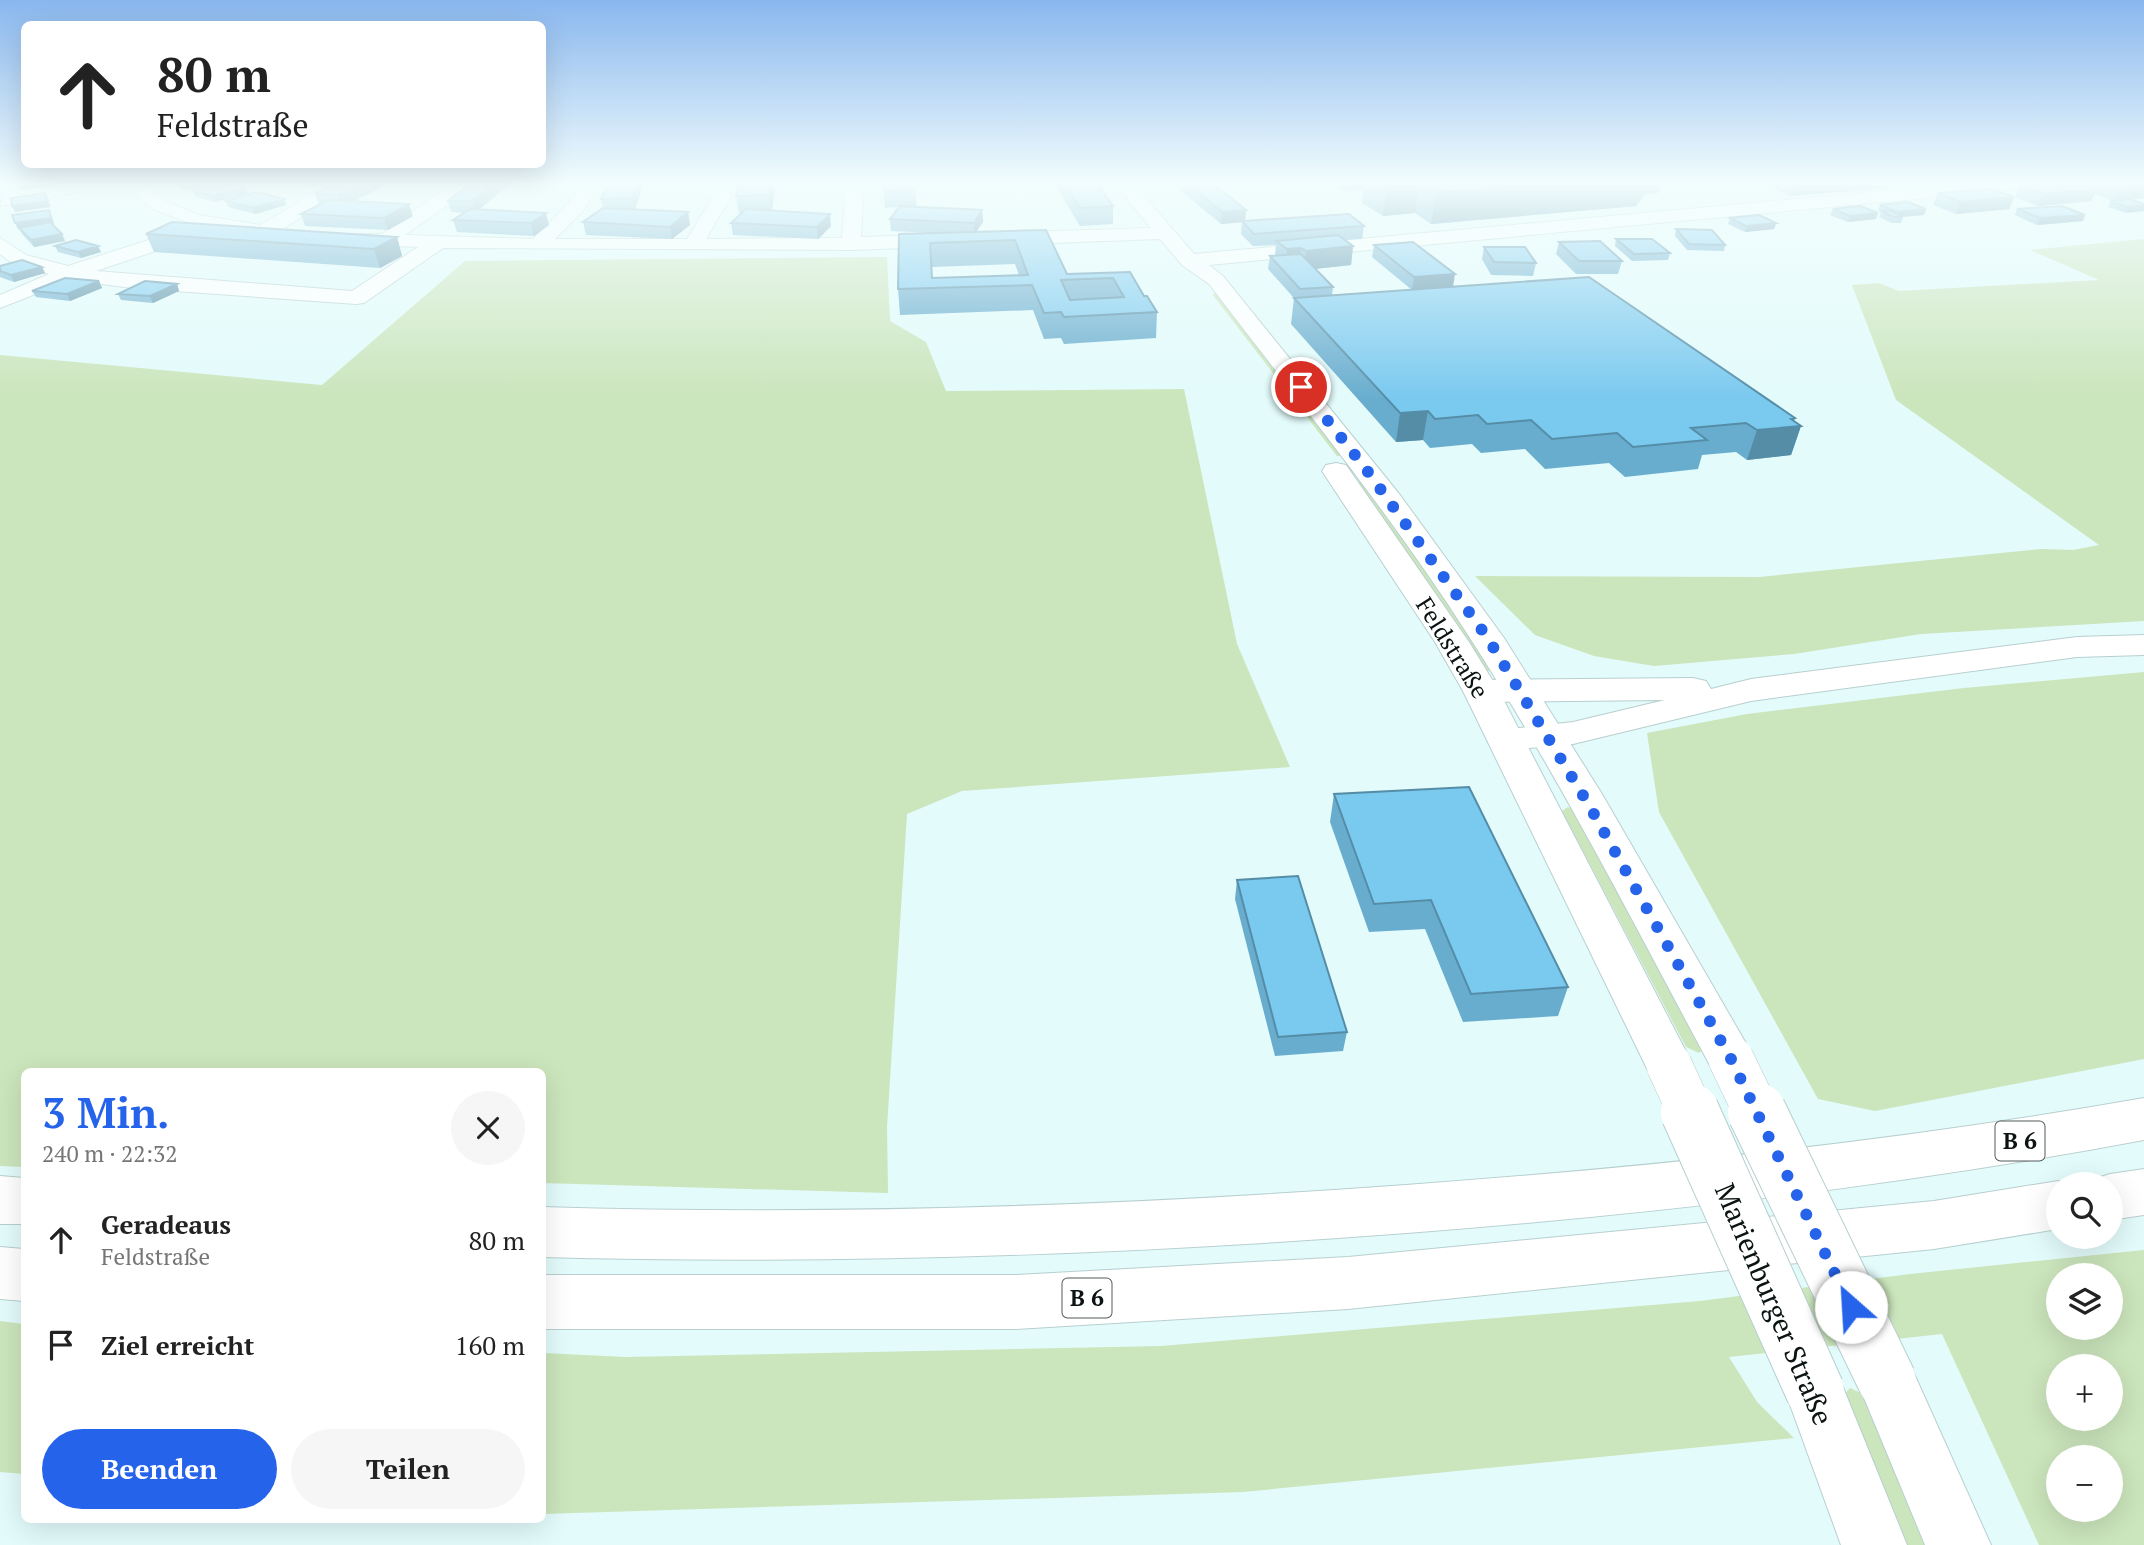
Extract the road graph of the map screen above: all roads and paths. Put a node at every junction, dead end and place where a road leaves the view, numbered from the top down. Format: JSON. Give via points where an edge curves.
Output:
{"nodes":[{"id":1,"x":14,"y":254,"type":"edge"},
{"id":2,"x":126,"y":254,"type":"edge"},
{"id":3,"x":421,"y":254,"type":"edge"},
{"id":4,"x":1183,"y":254,"type":"edge"},
{"id":5,"x":1264,"y":254,"type":"edge"},
{"id":6,"x":1189,"y":261,"type":"junction"},
{"id":7,"x":69,"y":273,"type":"junction"},
{"id":8,"x":1,"y":302,"type":"edge"},
{"id":9,"x":1469,"y":640,"type":"junction"},
{"id":10,"x":2144,"y":645,"type":"edge"},
{"id":11,"x":1518,"y":689,"type":"junction"},
{"id":12,"x":1751,"y":690,"type":"junction"},
{"id":13,"x":1481,"y":691,"type":"junction"},
{"id":14,"x":1527,"y":737,"type":"junction"},
{"id":15,"x":1669,"y":1065,"type":"joint"},
{"id":16,"x":2144,"y":1119,"type":"edge"},
{"id":17,"x":2144,"y":1192,"type":"edge"},
{"id":18,"x":2123,"y":1195,"type":"edge"},
{"id":19,"x":0,"y":1200,"type":"edge"},
{"id":20,"x":21,"y":1201,"type":"edge"},
{"id":21,"x":2046,"y":1207,"type":"edge"},
{"id":22,"x":546,"y":1233,"type":"edge"},
{"id":23,"x":0,"y":1273,"type":"edge"},
{"id":24,"x":21,"y":1275,"type":"edge"},
{"id":25,"x":546,"y":1302,"type":"edge"},
{"id":26,"x":1874,"y":1545,"type":"edge"},
{"id":27,"x":1958,"y":1545,"type":"edge"}],
"edges":[{"from":1,"to":7,"type":"main road"},
{"from":2,"to":7,"type":"main road"},
{"from":3,"to":7,"type":"main road","via":[[356,298]]},
{"from":4,"to":6,"type":"main road","name":"Feldstraße"},
{"from":5,"to":6,"type":"main road"},
{"from":6,"to":9,"type":"main road","name":"Feldstraße","via":[[1194,282],[1338,474],[1430,611]]},
{"from":6,"to":9,"type":"main road","name":"Feldstraße","via":[[1216,280],[1363,465],[1465,607]]},
{"from":7,"to":8,"type":"main road"},
{"from":9,"to":11,"type":"main road","name":"Feldstraße"},
{"from":9,"to":13,"type":"main road","name":"Feldstraße"},
{"from":10,"to":12,"type":"main road","via":[[2077,647]]},
{"from":11,"to":12,"type":"main road"},
{"from":11,"to":13,"type":"main road"},
{"from":11,"to":14,"type":"main road","name":"Feldstraße"},
{"from":12,"to":14,"type":"main road","via":[[1573,733]]},
{"from":13,"to":14,"type":"main road","name":"Feldstraße"},
{"from":14,"to":15,"type":"main road","name":"Feldstraße"},
{"from":14,"to":27,"type":"main road","name":"Feldstraße","bridge":true,"via":[[1590,807],[1731,1059],[1887,1381]]},
{"from":15,"to":26,"type":"main road","name":"Marienburger Straße","bridge":true,"via":[[1815,1391]]},
{"from":16,"to":22,"type":"main road","number":"B 6","via":[[1765,1178],[1377,1211],[1144,1227],[895,1236]]},
{"from":17,"to":18,"type":"main road"},
{"from":19,"to":20,"type":"main road"},
{"from":21,"to":25,"type":"main road","number":"B 6","via":[[1934,1225],[1348,1283],[1016,1302]]},
{"from":23,"to":24,"type":"main road"}]}
